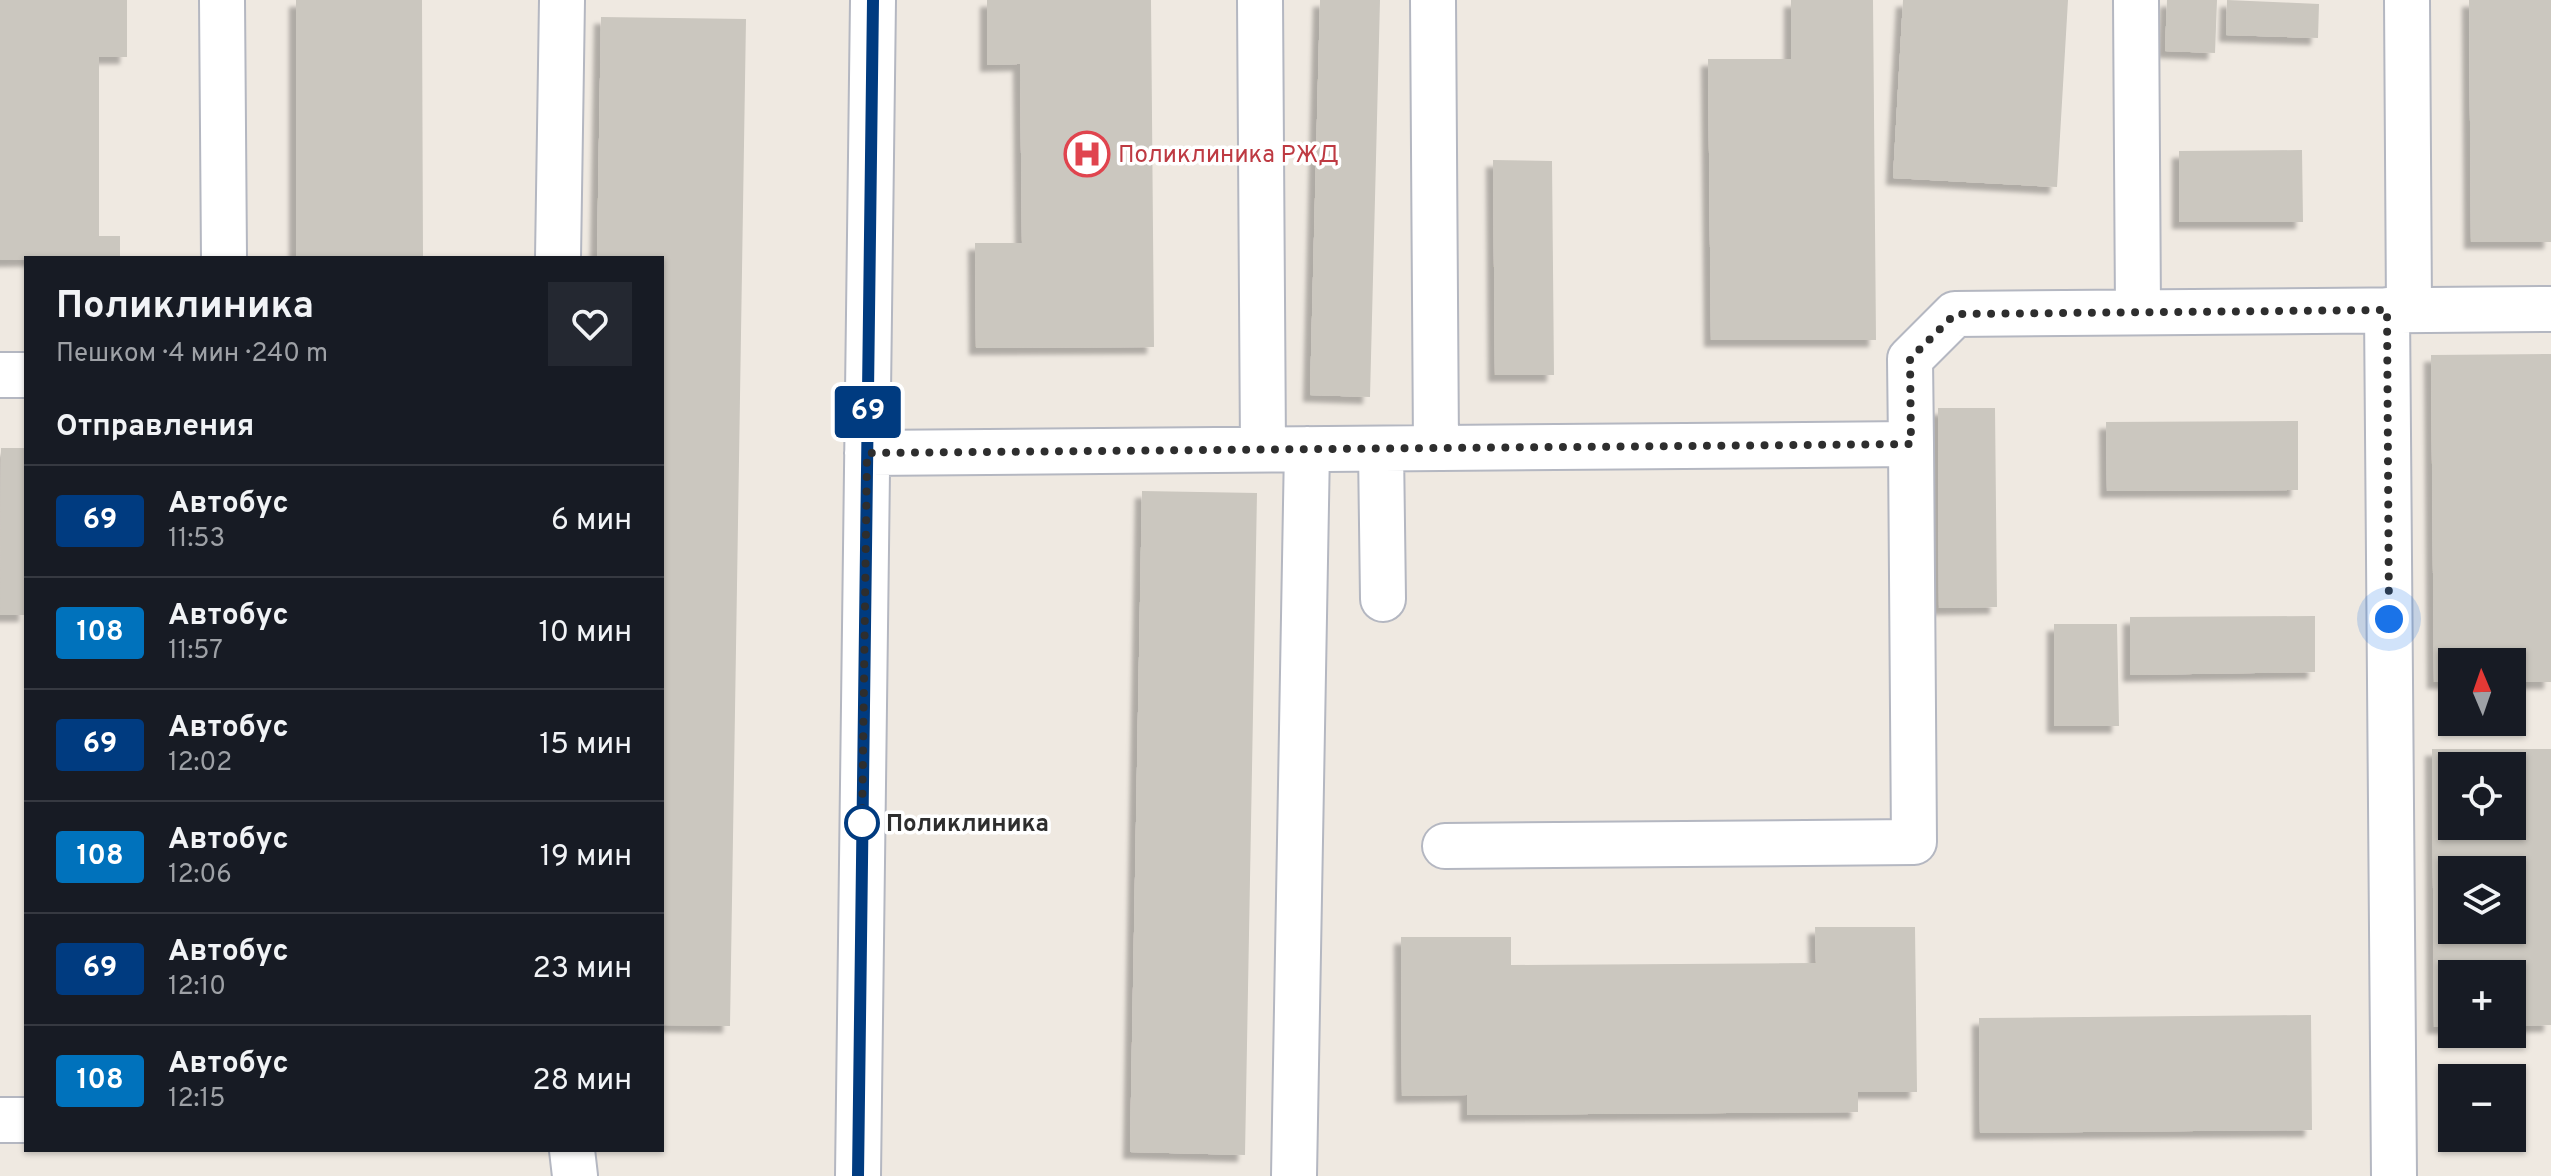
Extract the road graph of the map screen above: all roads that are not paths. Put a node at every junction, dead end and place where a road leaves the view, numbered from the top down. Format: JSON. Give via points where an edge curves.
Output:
{"nodes":[{"id":1,"x":222,"y":0,"type":"edge"},
{"id":2,"x":562,"y":0,"type":"edge"},
{"id":3,"x":873,"y":0,"type":"edge"},
{"id":4,"x":1260,"y":0,"type":"edge"},
{"id":5,"x":1433,"y":0,"type":"edge"},
{"id":6,"x":2136,"y":0,"type":"edge"},
{"id":7,"x":2407,"y":0,"type":"edge"},
{"id":8,"x":224,"y":256,"type":"edge"},
{"id":9,"x":558,"y":256,"type":"edge"},
{"id":10,"x":2551,"y":309,"type":"edge"},
{"id":11,"x":2398,"y":310,"type":"junction"},
{"id":12,"x":2138,"y":312,"type":"junction"},
{"id":13,"x":0,"y":375,"type":"edge"},
{"id":14,"x":24,"y":375,"type":"edge"},
{"id":15,"x":1911,"y":444,"type":"junction"},
{"id":16,"x":1436,"y":448,"type":"junction"},
{"id":17,"x":1263,"y":449,"type":"junction"},
{"id":18,"x":1307,"y":449,"type":"junction"},
{"id":19,"x":1381,"y":449,"type":"junction"},
{"id":20,"x":867,"y":453,"type":"junction"},
{"id":21,"x":1383,"y":599,"type":"dead end"},
{"id":22,"x":1445,"y":846,"type":"dead end"},
{"id":23,"x":0,"y":1120,"type":"edge"},
{"id":24,"x":24,"y":1120,"type":"edge"},
{"id":25,"x":572,"y":1152,"type":"edge"},
{"id":26,"x":575,"y":1176,"type":"edge"},
{"id":27,"x":858,"y":1176,"type":"edge"},
{"id":28,"x":1294,"y":1176,"type":"edge"},
{"id":29,"x":2394,"y":1176,"type":"edge"}],
"edges":[{"from":1,"to":8,"type":"street"},
{"from":2,"to":9,"type":"street"},
{"from":3,"to":20,"type":"street"},
{"from":4,"to":17,"type":"street"},
{"from":5,"to":16,"type":"street"},
{"from":6,"to":12,"type":"street"},
{"from":7,"to":11,"type":"street"},
{"from":10,"to":11,"type":"street"},
{"from":11,"to":12,"type":"street"},
{"from":11,"to":29,"type":"street"},
{"from":12,"to":15,"type":"street","via":[[1955,314],[1910,359]]},
{"from":13,"to":14,"type":"street"},
{"from":15,"to":16,"type":"street"},
{"from":15,"to":22,"type":"street","via":[[1914,842]]},
{"from":16,"to":19,"type":"street"},
{"from":17,"to":18,"type":"street"},
{"from":17,"to":20,"type":"street"},
{"from":18,"to":19,"type":"street"},
{"from":18,"to":28,"type":"street"},
{"from":19,"to":21,"type":"street"},
{"from":20,"to":27,"type":"street"},
{"from":23,"to":24,"type":"street"},
{"from":25,"to":26,"type":"street"}]}
